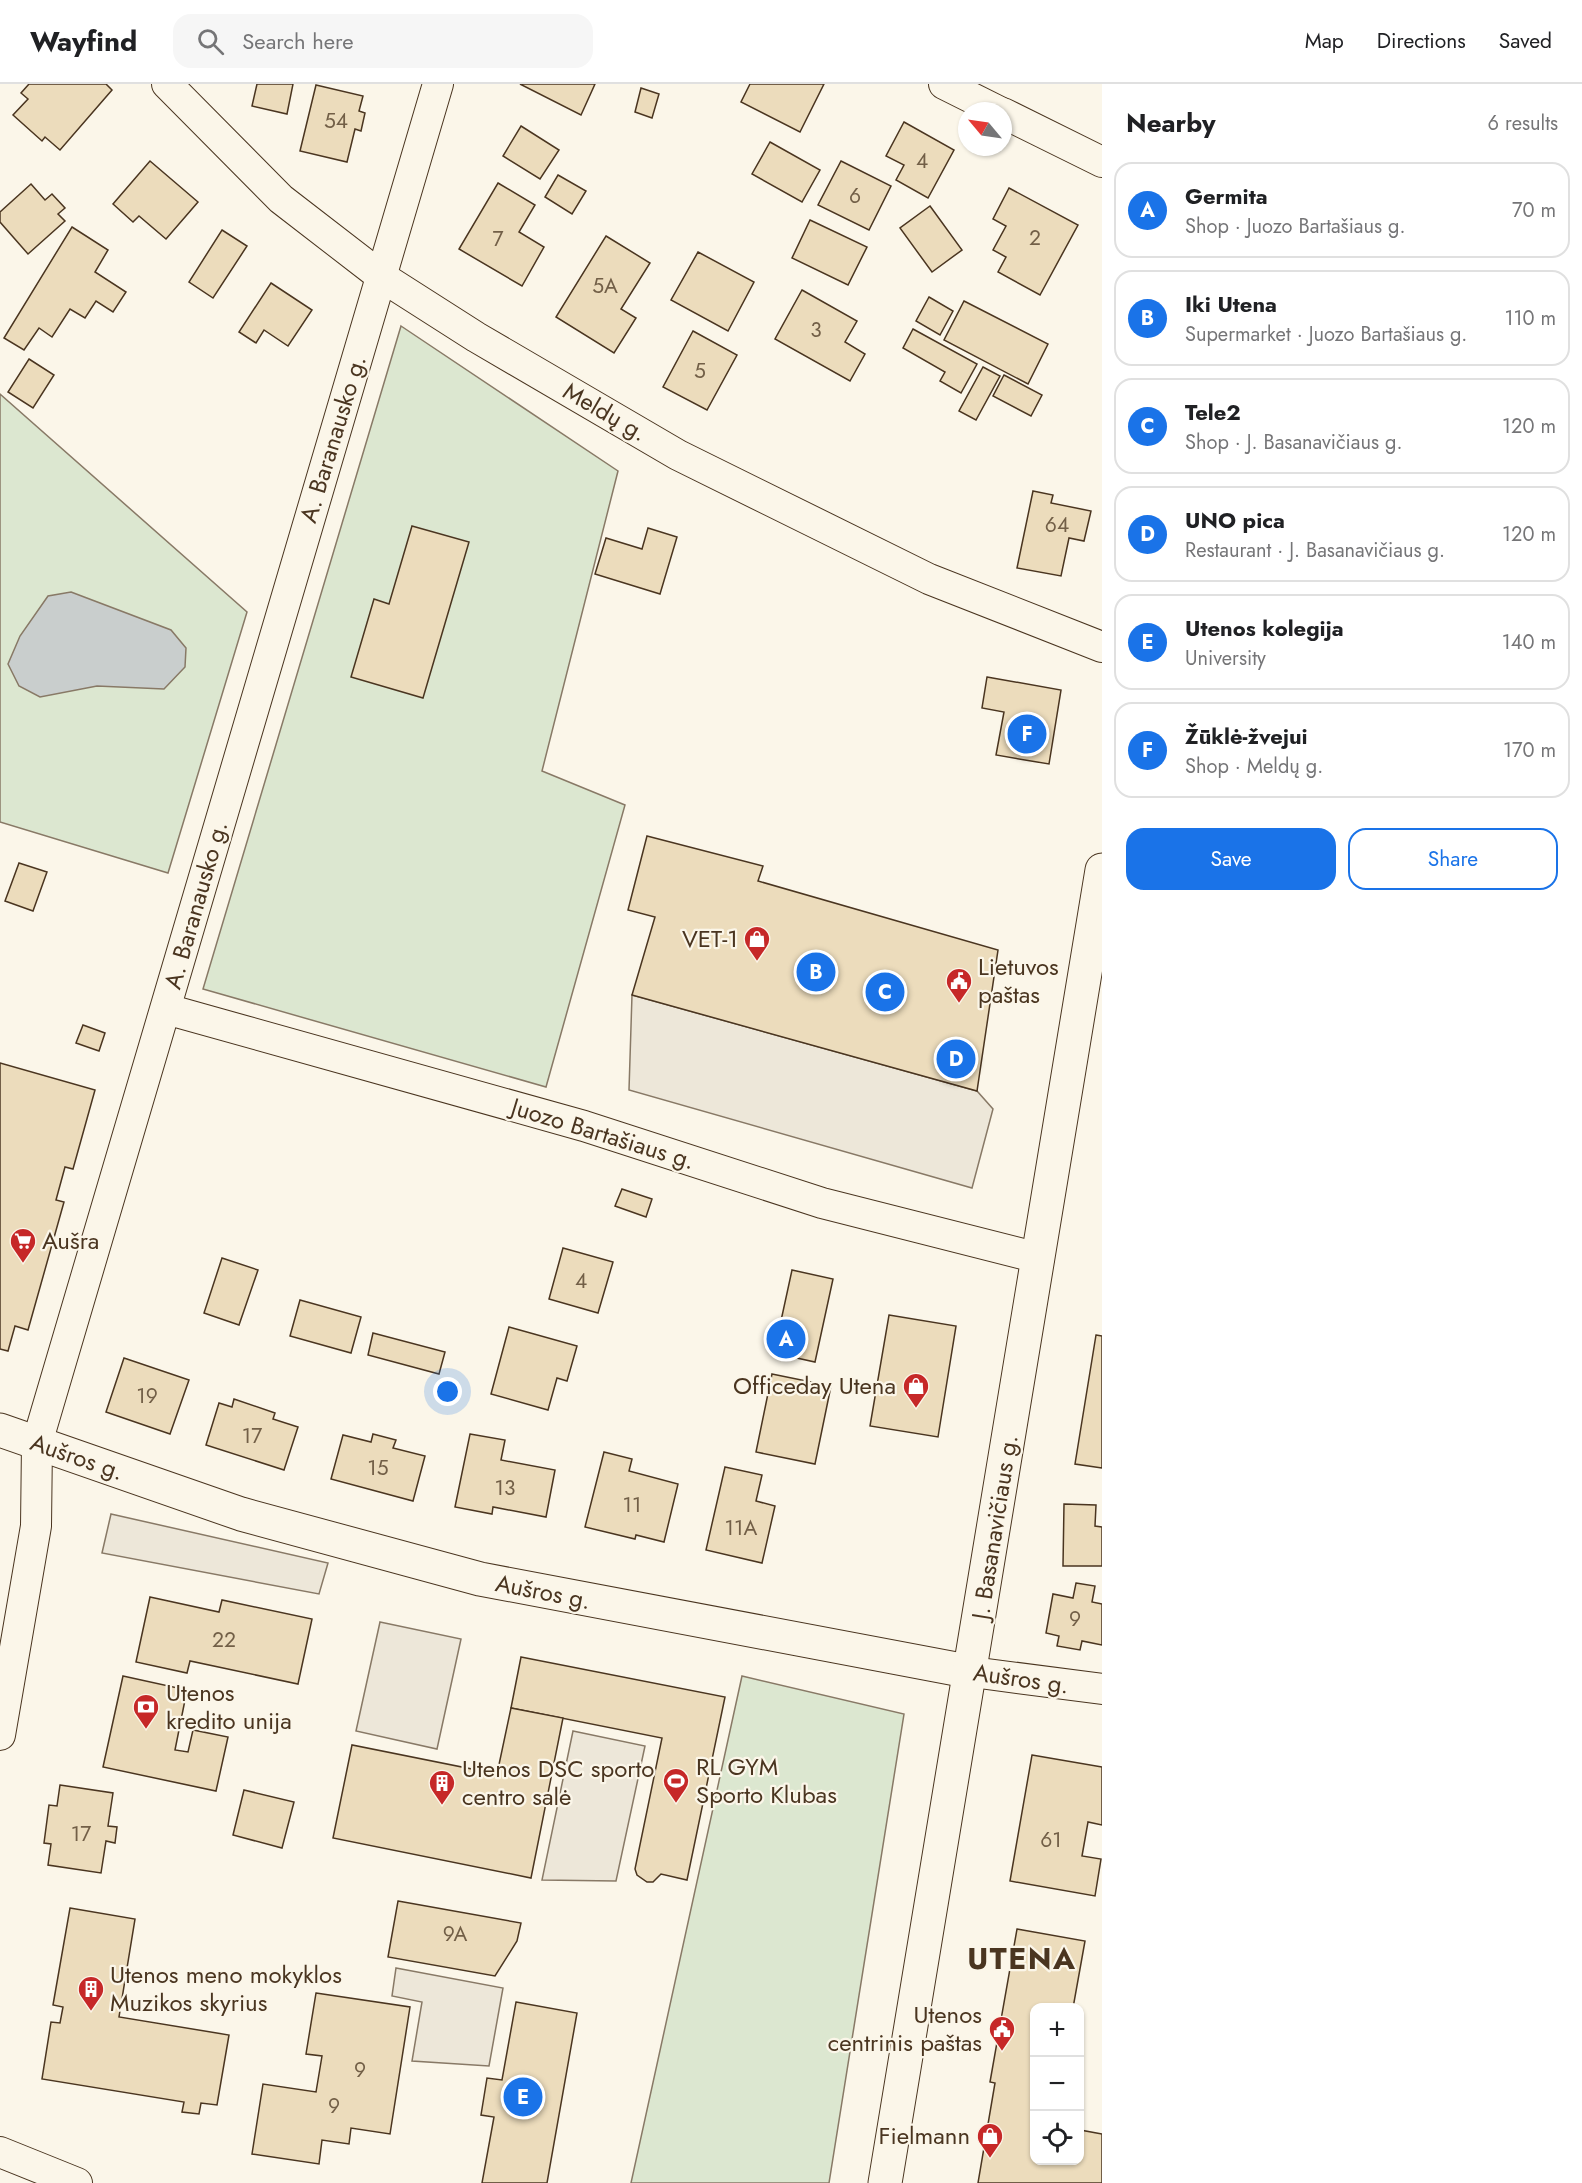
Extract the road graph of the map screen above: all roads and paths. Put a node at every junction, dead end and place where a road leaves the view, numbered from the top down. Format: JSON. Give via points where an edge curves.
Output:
{"nodes":[{"id":1,"x":167,"y":84,"type":"edge"},
{"id":2,"x":438,"y":84,"type":"edge"},
{"id":3,"x":944,"y":84,"type":"edge"},
{"id":4,"x":980,"y":102,"type":"edge"},
{"id":5,"x":1012,"y":117,"type":"edge"},
{"id":6,"x":1102,"y":162,"type":"edge"},
{"id":7,"x":381,"y":277,"type":"junction"},
{"id":8,"x":1102,"y":647,"type":"edge"},
{"id":9,"x":1101,"y":885,"type":"edge"},
{"id":10,"x":166,"y":1009,"type":"junction"},
{"id":11,"x":1039,"y":1258,"type":"junction"},
{"id":12,"x":0,"y":1430,"type":"edge"},
{"id":13,"x":37,"y":1443,"type":"junction"},
{"id":14,"x":972,"y":1672,"type":"junction"},
{"id":15,"x":1102,"y":1689,"type":"edge"},
{"id":16,"x":0,"y":1735,"type":"edge"},
{"id":17,"x":0,"y":2152,"type":"edge"},
{"id":18,"x":76,"y":2183,"type":"edge"},
{"id":19,"x":885,"y":2183,"type":"edge"}],
"edges":[{"from":1,"to":7,"type":"street","name":"Meldų g.","via":[[281,199]]},
{"from":2,"to":7,"type":"street","name":"A. Baranausko g."},
{"from":3,"to":4,"type":"street"},
{"from":5,"to":6,"type":"street"},
{"from":7,"to":8,"type":"street","name":"Meldų g.","via":[[678,455],[929,579]]},
{"from":7,"to":10,"type":"street","name":"A. Baranausko g."},
{"from":9,"to":11,"type":"main road","name":"J. Basanavičiaus g."},
{"from":10,"to":11,"type":"street","name":"Juozo Bartašiaus g.","via":[[573,1123],[822,1203]]},
{"from":10,"to":13,"type":"street","name":"A. Baranausko g."},
{"from":11,"to":14,"type":"main road","name":"J. Basanavičiaus g."},
{"from":12,"to":13,"type":"main road","name":"Aušros g."},
{"from":13,"to":14,"type":"main road","name":"Aušros g.","via":[[241,1514],[480,1580]]},
{"from":13,"to":16,"type":"street","name":"A. Baranausko g.","via":[[36,1526]]},
{"from":14,"to":15,"type":"street","name":"Aušros g."},
{"from":14,"to":19,"type":"main road","name":"J. Basanavičiaus g."},
{"from":17,"to":18,"type":"street"}]}
